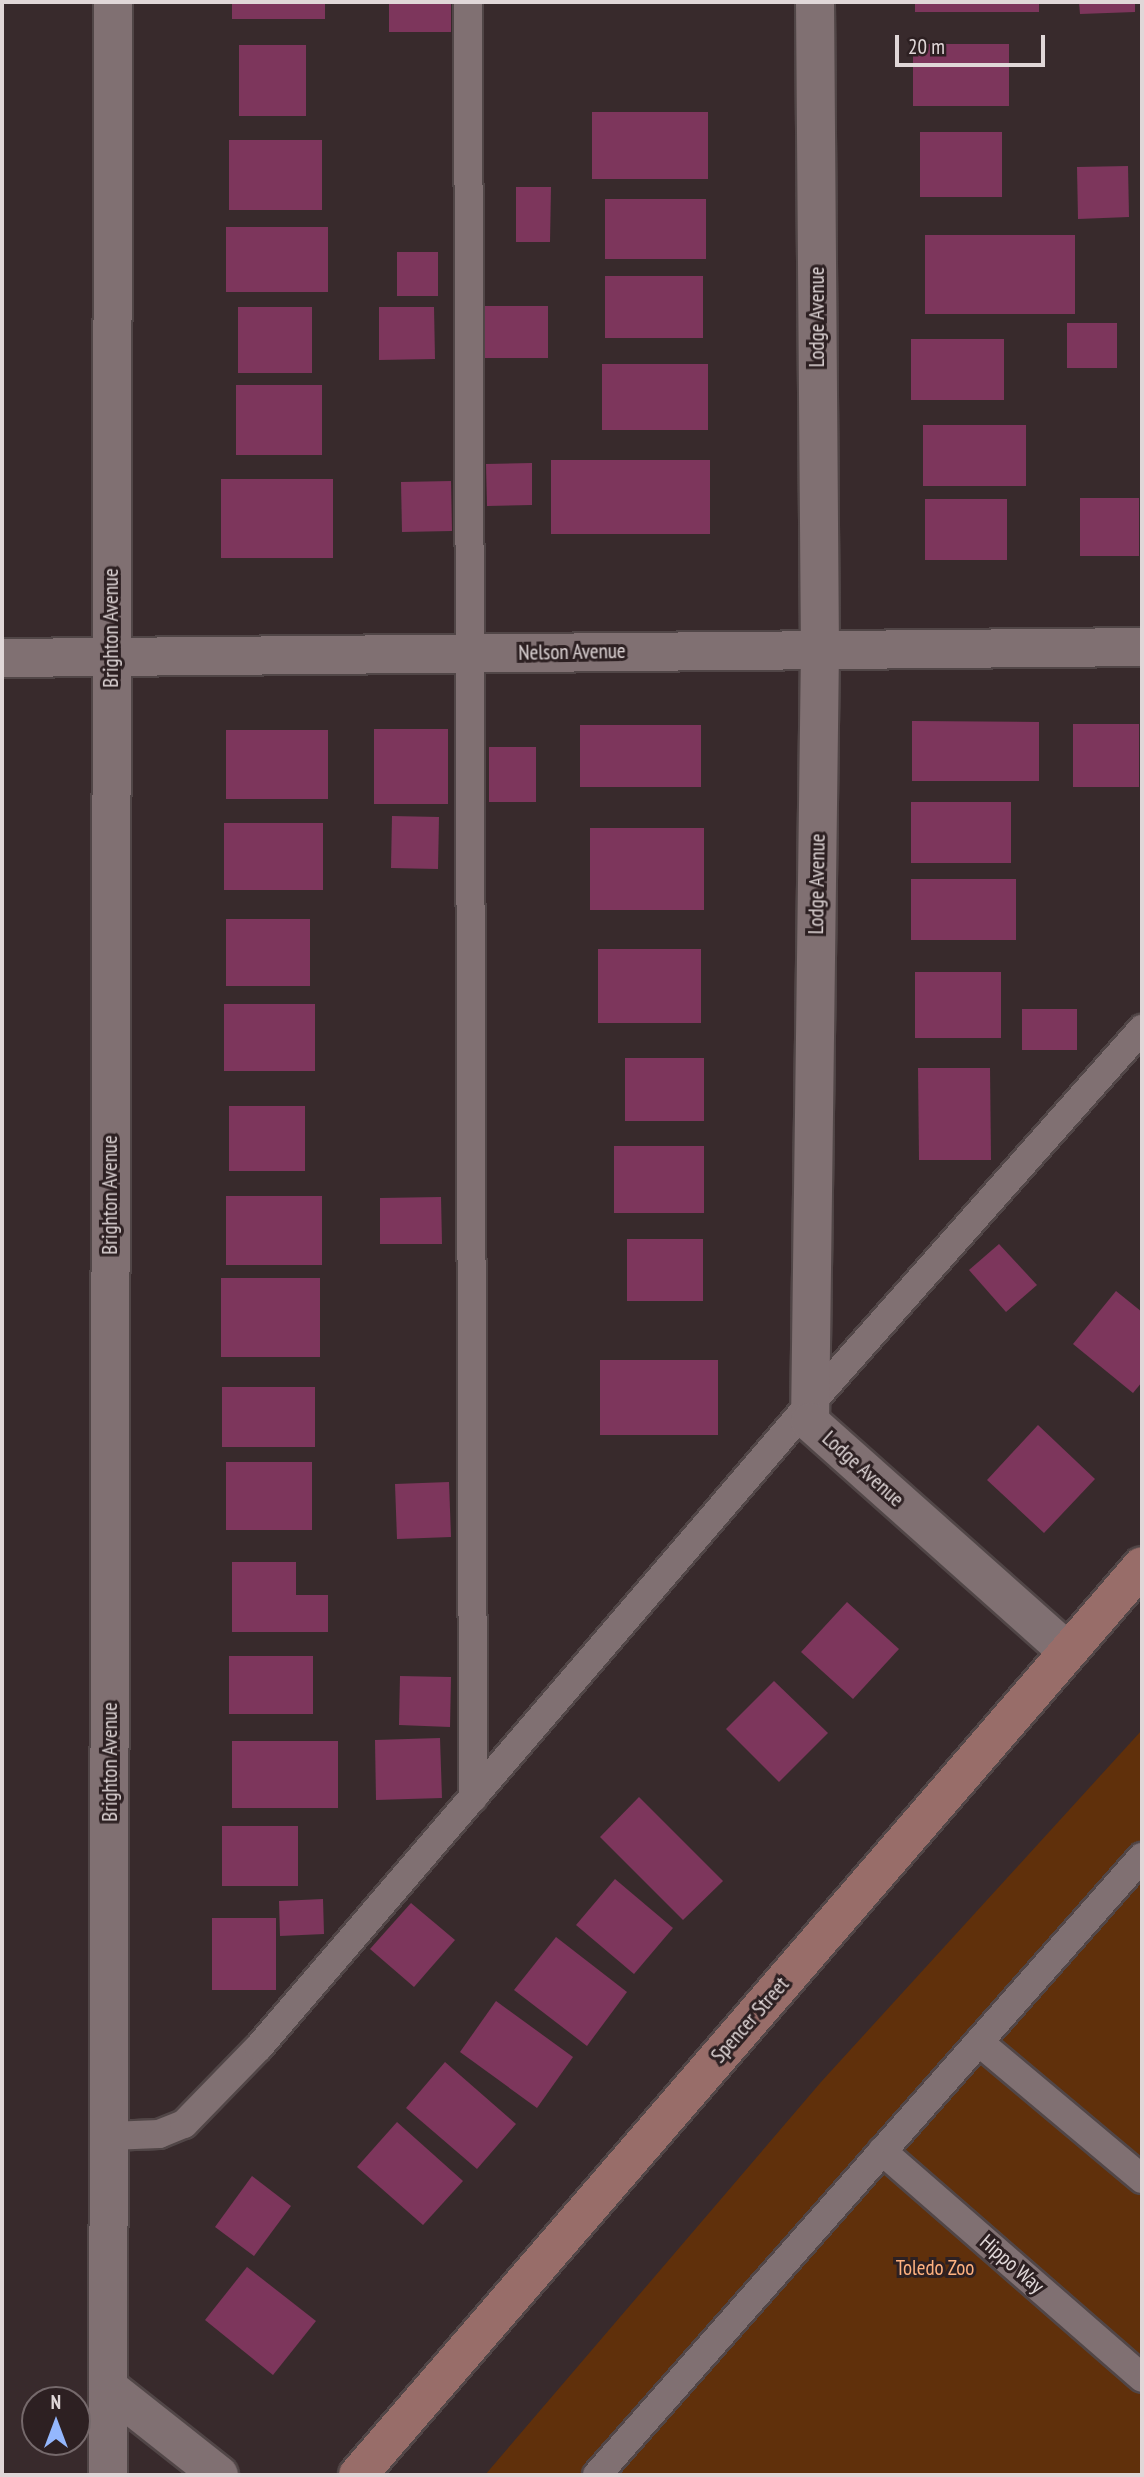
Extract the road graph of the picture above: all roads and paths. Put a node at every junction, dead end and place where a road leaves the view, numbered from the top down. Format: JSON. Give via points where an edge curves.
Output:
{"nodes":[{"id":1,"x":113,"y":2,"type":"edge"},
{"id":2,"x":468,"y":2,"type":"edge"},
{"id":3,"x":815,"y":2,"type":"edge"},
{"id":4,"x":1142,"y":647,"type":"edge"},
{"id":5,"x":820,"y":650,"type":"junction"},
{"id":6,"x":470,"y":653,"type":"junction"},
{"id":7,"x":110,"y":657,"type":"junction"},
{"id":8,"x":2,"y":659,"type":"edge"},
{"id":9,"x":1142,"y":1029,"type":"edge"},
{"id":10,"x":810,"y":1404,"type":"junction"},
{"id":11,"x":1142,"y":1566,"type":"edge"},
{"id":12,"x":1067,"y":1651,"type":"junction"},
{"id":13,"x":473,"y":1798,"type":"junction"},
{"id":14,"x":1142,"y":1857,"type":"edge"},
{"id":15,"x":979,"y":2042,"type":"junction"},
{"id":16,"x":110,"y":2136,"type":"junction"},
{"id":17,"x":882,"y":2151,"type":"junction"},
{"id":18,"x":1142,"y":2179,"type":"edge"},
{"id":19,"x":1142,"y":2378,"type":"edge"},
{"id":20,"x":109,"y":2388,"type":"junction"},
{"id":21,"x":108,"y":2475,"type":"edge"},
{"id":22,"x":219,"y":2475,"type":"edge"},
{"id":23,"x":358,"y":2475,"type":"edge"},
{"id":24,"x":597,"y":2475,"type":"edge"}],
"edges":[{"from":1,"to":7,"type":"street","name":"Brighton Avenue"},
{"from":2,"to":6,"type":"lane"},
{"from":3,"to":5,"type":"street","name":"Lodge Avenue"},
{"from":4,"to":5,"type":"street","name":"Nelson Avenue"},
{"from":5,"to":6,"type":"street","name":"Nelson Avenue"},
{"from":5,"to":10,"type":"street","name":"Lodge Avenue"},
{"from":6,"to":7,"type":"street","name":"Nelson Avenue"},
{"from":6,"to":13,"type":"lane"},
{"from":7,"to":8,"type":"street","name":"Nelson Avenue"},
{"from":7,"to":16,"type":"street","name":"Brighton Avenue"},
{"from":9,"to":10,"type":"lane"},
{"from":10,"to":12,"type":"street","name":"Lodge Avenue","via":[[810,1422]]},
{"from":10,"to":13,"type":"lane"},
{"from":11,"to":12,"type":"street","name":"Spencer Street"},
{"from":12,"to":23,"type":"street","name":"Spencer Street"},
{"from":13,"to":16,"type":"lane","via":[[259,2047],[184,2124],[159,2134]]},
{"from":14,"to":15,"type":"lane"},
{"from":15,"to":17,"type":"lane"},
{"from":15,"to":18,"type":"lane"},
{"from":16,"to":20,"type":"street","name":"Brighton Avenue"},
{"from":17,"to":19,"type":"lane","name":"Hippo Way"},
{"from":17,"to":24,"type":"lane"},
{"from":20,"to":21,"type":"street","name":"Brighton Avenue"},
{"from":20,"to":22,"type":"street"}]}
